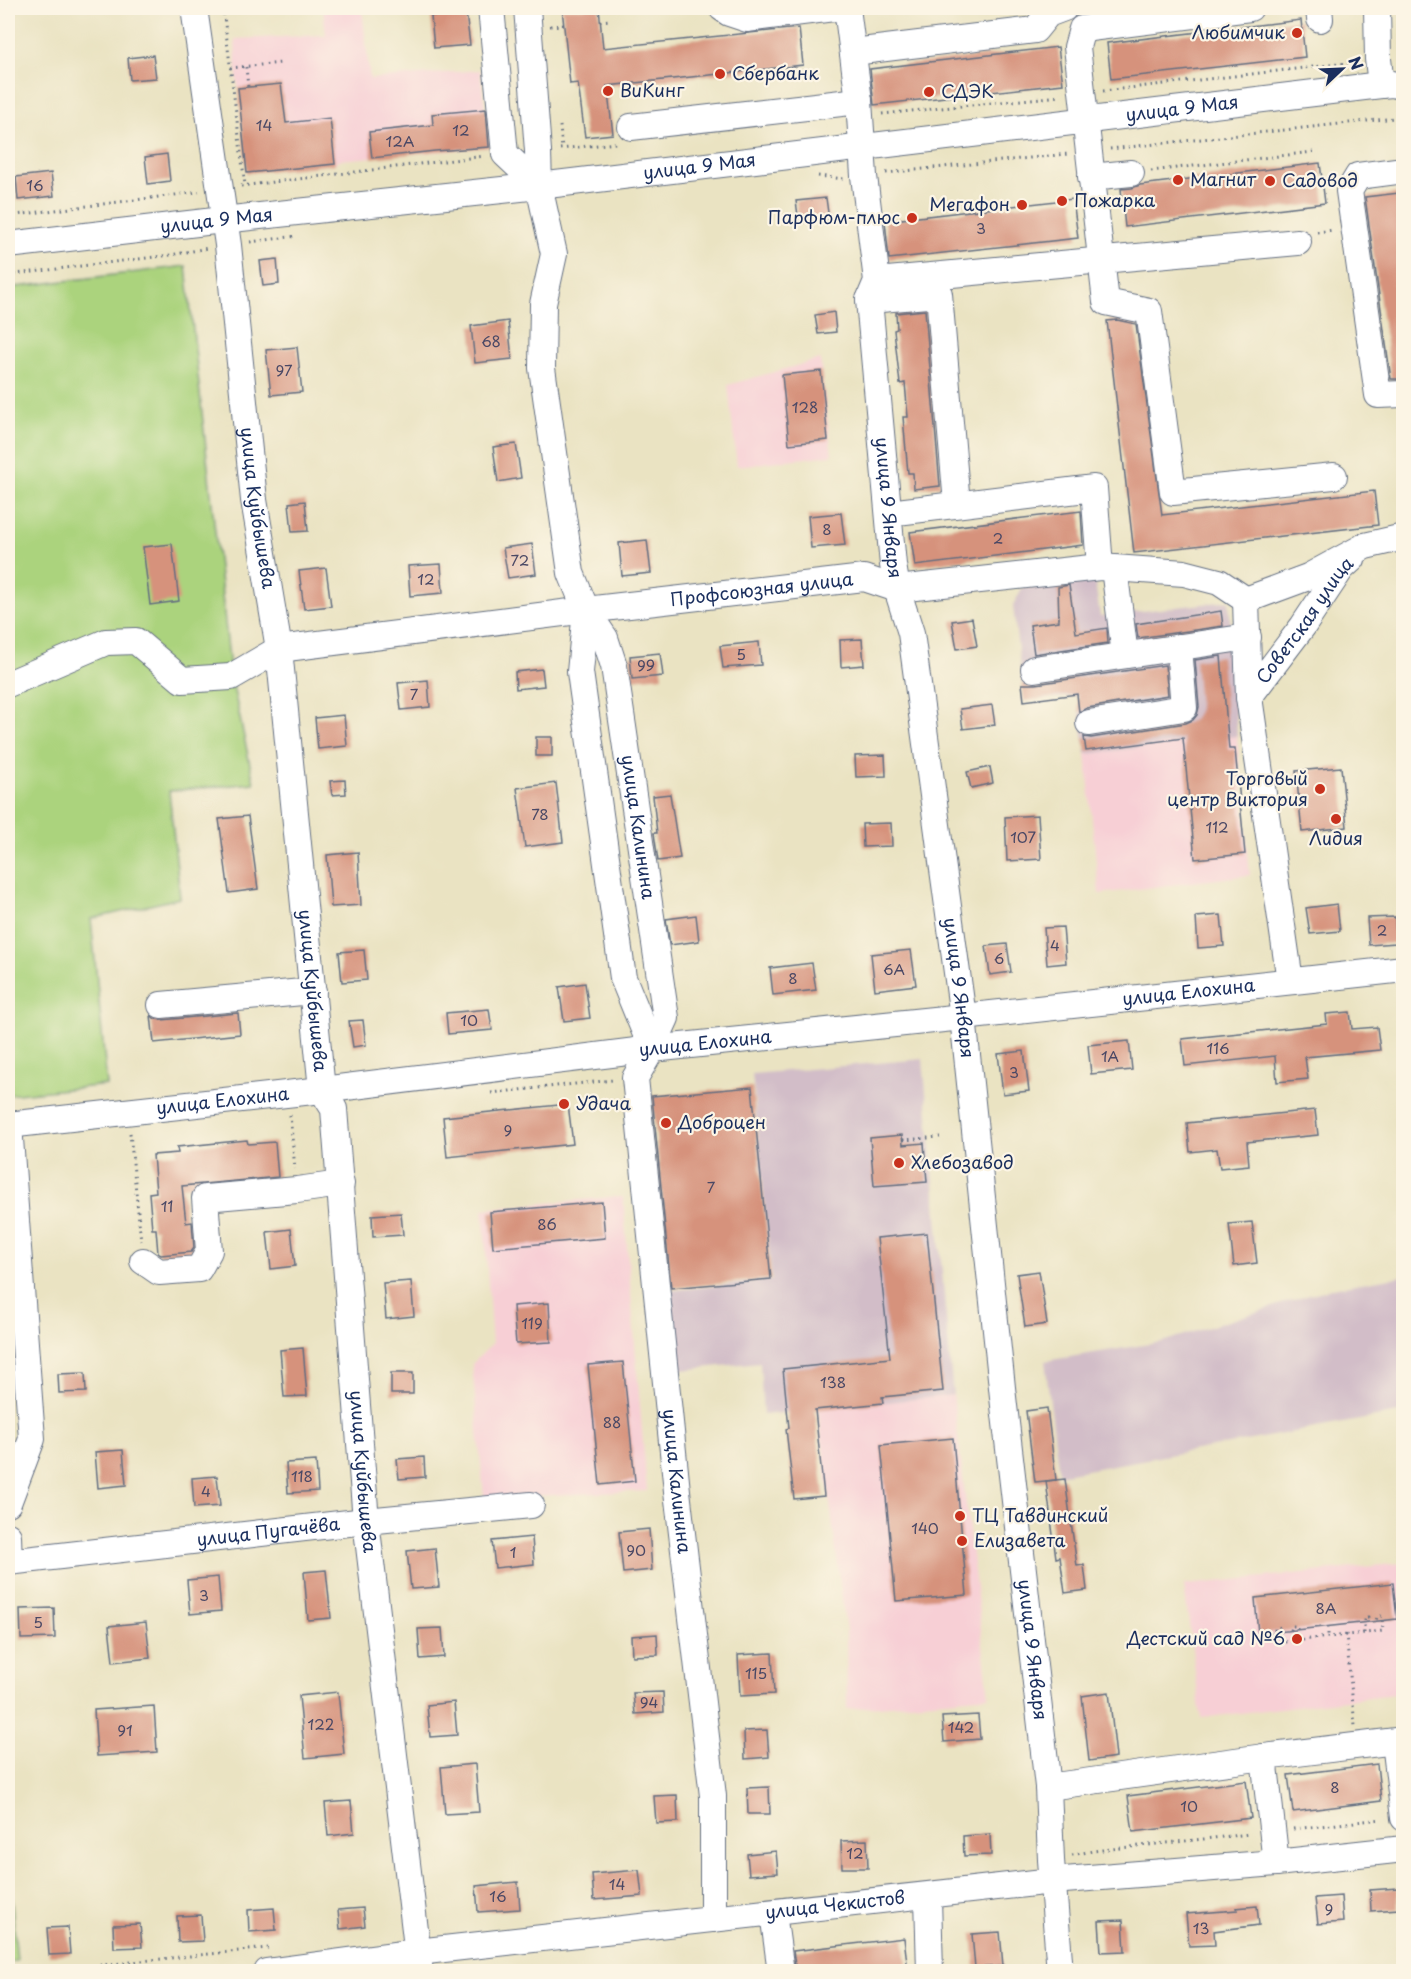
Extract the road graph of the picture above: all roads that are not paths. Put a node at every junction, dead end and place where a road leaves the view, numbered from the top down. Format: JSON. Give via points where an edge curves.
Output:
{"nodes":[{"id":1,"x":194,"y":8,"type":"edge"},
{"id":2,"x":491,"y":8,"type":"edge"},
{"id":3,"x":527,"y":8,"type":"edge"},
{"id":4,"x":722,"y":8,"type":"edge"},
{"id":5,"x":834,"y":8,"type":"edge"},
{"id":6,"x":848,"y":8,"type":"edge"},
{"id":7,"x":1064,"y":8,"type":"edge"},
{"id":8,"x":1250,"y":8,"type":"edge"},
{"id":9,"x":1377,"y":8,"type":"edge"},
{"id":10,"x":853,"y":52,"type":"junction"},
{"id":11,"x":1395,"y":83,"type":"edge"},
{"id":12,"x":859,"y":109,"type":"junction"},
{"id":13,"x":1085,"y":121,"type":"junction"},
{"id":14,"x":627,"y":135,"type":"road end"},
{"id":15,"x":862,"y":146,"type":"junction"},
{"id":16,"x":1404,"y":170,"type":"edge"},
{"id":17,"x":1131,"y":173,"type":"road end"},
{"id":18,"x":1091,"y":177,"type":"junction"},
{"id":19,"x":539,"y":186,"type":"junction"},
{"id":20,"x":223,"y":219,"type":"junction"},
{"id":21,"x":1307,"y":237,"type":"road end"},
{"id":22,"x":8,"y":245,"type":"edge"},
{"id":23,"x":1101,"y":261,"type":"junction"},
{"id":24,"x":873,"y":290,"type":"junction"},
{"id":25,"x":1404,"y":394,"type":"edge"},
{"id":26,"x":1334,"y":476,"type":"dead end"},
{"id":27,"x":957,"y":504,"type":"junction"},
{"id":28,"x":889,"y":513,"type":"junction"},
{"id":29,"x":1404,"y":537,"type":"edge"},
{"id":30,"x":1365,"y":546,"type":"junction"},
{"id":31,"x":1107,"y":568,"type":"junction"},
{"id":32,"x":897,"y":589,"type":"junction"},
{"id":33,"x":1246,"y":600,"type":"junction"},
{"id":34,"x":586,"y":610,"type":"junction"},
{"id":35,"x":1248,"y":637,"type":"junction"},
{"id":36,"x":1179,"y":647,"type":"junction"},
{"id":37,"x":279,"y":649,"type":"junction"},
{"id":38,"x":1125,"y":655,"type":"junction"},
{"id":39,"x":1034,"y":669,"type":"dead end"},
{"id":40,"x":8,"y":684,"type":"edge"},
{"id":41,"x":1249,"y":697,"type":"junction"},
{"id":42,"x":1089,"y":723,"type":"dead end"},
{"id":43,"x":1404,"y":969,"type":"edge"},
{"id":44,"x":1290,"y":981,"type":"junction"},
{"id":45,"x":313,"y":991,"type":"junction"},
{"id":46,"x":161,"y":1005,"type":"dead end"},
{"id":47,"x":963,"y":1017,"type":"junction"},
{"id":48,"x":652,"y":1049,"type":"junction"},
{"id":49,"x":322,"y":1090,"type":"junction"},
{"id":50,"x":8,"y":1125,"type":"edge"},
{"id":51,"x":341,"y":1184,"type":"junction"},
{"id":52,"x":143,"y":1261,"type":"road end"},
{"id":53,"x":8,"y":1503,"type":"edge"},
{"id":54,"x":531,"y":1505,"type":"dead end"},
{"id":55,"x":366,"y":1521,"type":"junction"},
{"id":56,"x":8,"y":1536,"type":"edge"},
{"id":57,"x":8,"y":1562,"type":"edge"},
{"id":58,"x":1399,"y":1741,"type":"edge"},
{"id":59,"x":1264,"y":1757,"type":"junction"},
{"id":60,"x":1048,"y":1787,"type":"junction"},
{"id":61,"x":1404,"y":1818,"type":"edge"},
{"id":62,"x":1404,"y":1849,"type":"edge"},
{"id":63,"x":1276,"y":1863,"type":"junction"},
{"id":64,"x":1052,"y":1881,"type":"junction"},
{"id":65,"x":928,"y":1897,"type":"junction"},
{"id":66,"x":773,"y":1913,"type":"junction"},
{"id":67,"x":713,"y":1919,"type":"junction"},
{"id":68,"x":418,"y":1962,"type":"edge"},
{"id":69,"x":267,"y":1971,"type":"edge"},
{"id":70,"x":781,"y":1971,"type":"edge"},
{"id":71,"x":930,"y":1971,"type":"edge"},
{"id":72,"x":1060,"y":1971,"type":"edge"}],
"edges":[{"from":1,"to":20,"type":"street","name":"улица Куйбышева"},
{"from":2,"to":19,"type":"street","via":[[505,154]]},
{"from":3,"to":19,"type":"street","name":"улица Калинина"},
{"from":4,"to":5,"type":"street","via":[[747,19]]},
{"from":6,"to":10,"type":"street","name":"улица 9 Января"},
{"from":7,"to":10,"type":"street","via":[[1048,14],[1035,30]]},
{"from":8,"to":13,"type":"street","via":[[1082,29],[1077,47]]},
{"from":9,"to":11,"type":"street","via":[[1378,59]]},
{"from":10,"to":12,"type":"street","name":"улица 9 Января"},
{"from":11,"to":13,"type":"street","name":"улица 9 Мая"},
{"from":12,"to":14,"type":"street"},
{"from":12,"to":15,"type":"street","name":"улица 9 Января"},
{"from":13,"to":15,"type":"street","name":"улица 9 Мая"},
{"from":13,"to":18,"type":"street"},
{"from":15,"to":19,"type":"street","name":"улица 9 Мая"},
{"from":15,"to":24,"type":"street","name":"улица 9 Января"},
{"from":16,"to":25,"type":"street","via":[[1358,176],[1349,191],[1378,395]]},
{"from":17,"to":18,"type":"street"},
{"from":18,"to":23,"type":"street"},
{"from":19,"to":20,"type":"street","name":"улица 9 Мая"},
{"from":19,"to":34,"type":"street","name":"улица Калинина","via":[[554,254],[543,304],[542,368],[571,573]]},
{"from":20,"to":22,"type":"street","name":"улица 9 Мая"},
{"from":20,"to":37,"type":"street","name":"улица Куйбышева","via":[[254,500]]},
{"from":21,"to":23,"type":"street"},
{"from":23,"to":24,"type":"street"},
{"from":23,"to":26,"type":"street","via":[[1106,302],[1149,311],[1173,492]]},
{"from":24,"to":27,"type":"street","via":[[939,294]]},
{"from":24,"to":28,"type":"street","name":"улица 9 Января"},
{"from":27,"to":28,"type":"street"},
{"from":27,"to":31,"type":"street","via":[[1094,488]]},
{"from":28,"to":32,"type":"street","name":"улица 9 Января"},
{"from":29,"to":30,"type":"street"},
{"from":30,"to":33,"type":"street","via":[[1308,577]]},
{"from":30,"to":41,"type":"street","name":"Советская улица","via":[[1341,570]]},
{"from":31,"to":32,"type":"street","name":"Профсоюзная улица"},
{"from":31,"to":33,"type":"street","name":"Профсоюзная улица","via":[[1184,573],[1219,582]]},
{"from":31,"to":38,"type":"street"},
{"from":32,"to":34,"type":"street","name":"Профсоюзная улица","via":[[864,578]]},
{"from":32,"to":47,"type":"street","name":"улица 9 Января","via":[[911,633]]},
{"from":33,"to":35,"type":"street","name":"Советская улица"},
{"from":34,"to":37,"type":"street","name":"Профсоюзная улица"},
{"from":34,"to":48,"type":"street","name":"улица Калинина","via":[[580,672],[623,978]]},
{"from":34,"to":48,"type":"street","name":"улица Калинина","via":[[605,638],[616,678],[666,1018]]},
{"from":35,"to":36,"type":"street"},
{"from":35,"to":41,"type":"street","name":"Советская улица"},
{"from":36,"to":38,"type":"street"},
{"from":36,"to":42,"type":"street","via":[[1184,708]]},
{"from":37,"to":40,"type":"street","via":[[231,677],[182,680],[136,640],[106,642]]},
{"from":37,"to":45,"type":"street","name":"улица Куйбышева"},
{"from":38,"to":39,"type":"street"},
{"from":41,"to":44,"type":"street","name":"Советская улица"},
{"from":43,"to":44,"type":"street","name":"улица Елохина"},
{"from":44,"to":47,"type":"street","name":"улица Елохина"},
{"from":45,"to":46,"type":"street"},
{"from":45,"to":49,"type":"street","name":"улица Куйбышева"},
{"from":47,"to":48,"type":"street","name":"улица Елохина"},
{"from":47,"to":60,"type":"street","name":"улица 9 Января"},
{"from":48,"to":49,"type":"street","name":"улица Елохина"},
{"from":48,"to":67,"type":"street","name":"улица Калинина","via":[[635,1078],[676,1491],[713,1796]]},
{"from":49,"to":50,"type":"street","name":"улица Елохина"},
{"from":49,"to":51,"type":"street","name":"улица Куйбышева","via":[[334,1109]]},
{"from":50,"to":53,"type":"street","via":[[32,1439]]},
{"from":51,"to":52,"type":"street","via":[[205,1198],[209,1251],[200,1269],[159,1272]]},
{"from":51,"to":55,"type":"street","name":"улица Куйбышева"},
{"from":54,"to":55,"type":"street","name":"улица Пугачёва"},
{"from":55,"to":57,"type":"street","name":"улица Пугачёва"},
{"from":55,"to":68,"type":"street","name":"улица Куйбышева"},
{"from":56,"to":57,"type":"street"},
{"from":58,"to":59,"type":"street"},
{"from":58,"to":61,"type":"street"},
{"from":59,"to":60,"type":"street"},
{"from":59,"to":63,"type":"street"},
{"from":60,"to":64,"type":"street","name":"улица 9 Января"},
{"from":62,"to":63,"type":"street","name":"улица Чекистов"},
{"from":63,"to":64,"type":"street","name":"улица Чекистов"},
{"from":64,"to":65,"type":"street","name":"улица Чекистов"},
{"from":64,"to":72,"type":"street","name":"улица 9 Января"},
{"from":65,"to":66,"type":"street","name":"улица Чекистов"},
{"from":65,"to":71,"type":"street"},
{"from":66,"to":67,"type":"street","name":"улица Чекистов"},
{"from":66,"to":70,"type":"street"},
{"from":67,"to":68,"type":"street","name":"улица Чекистов"},
{"from":68,"to":69,"type":"street","name":"улица Чекистов"}]}
